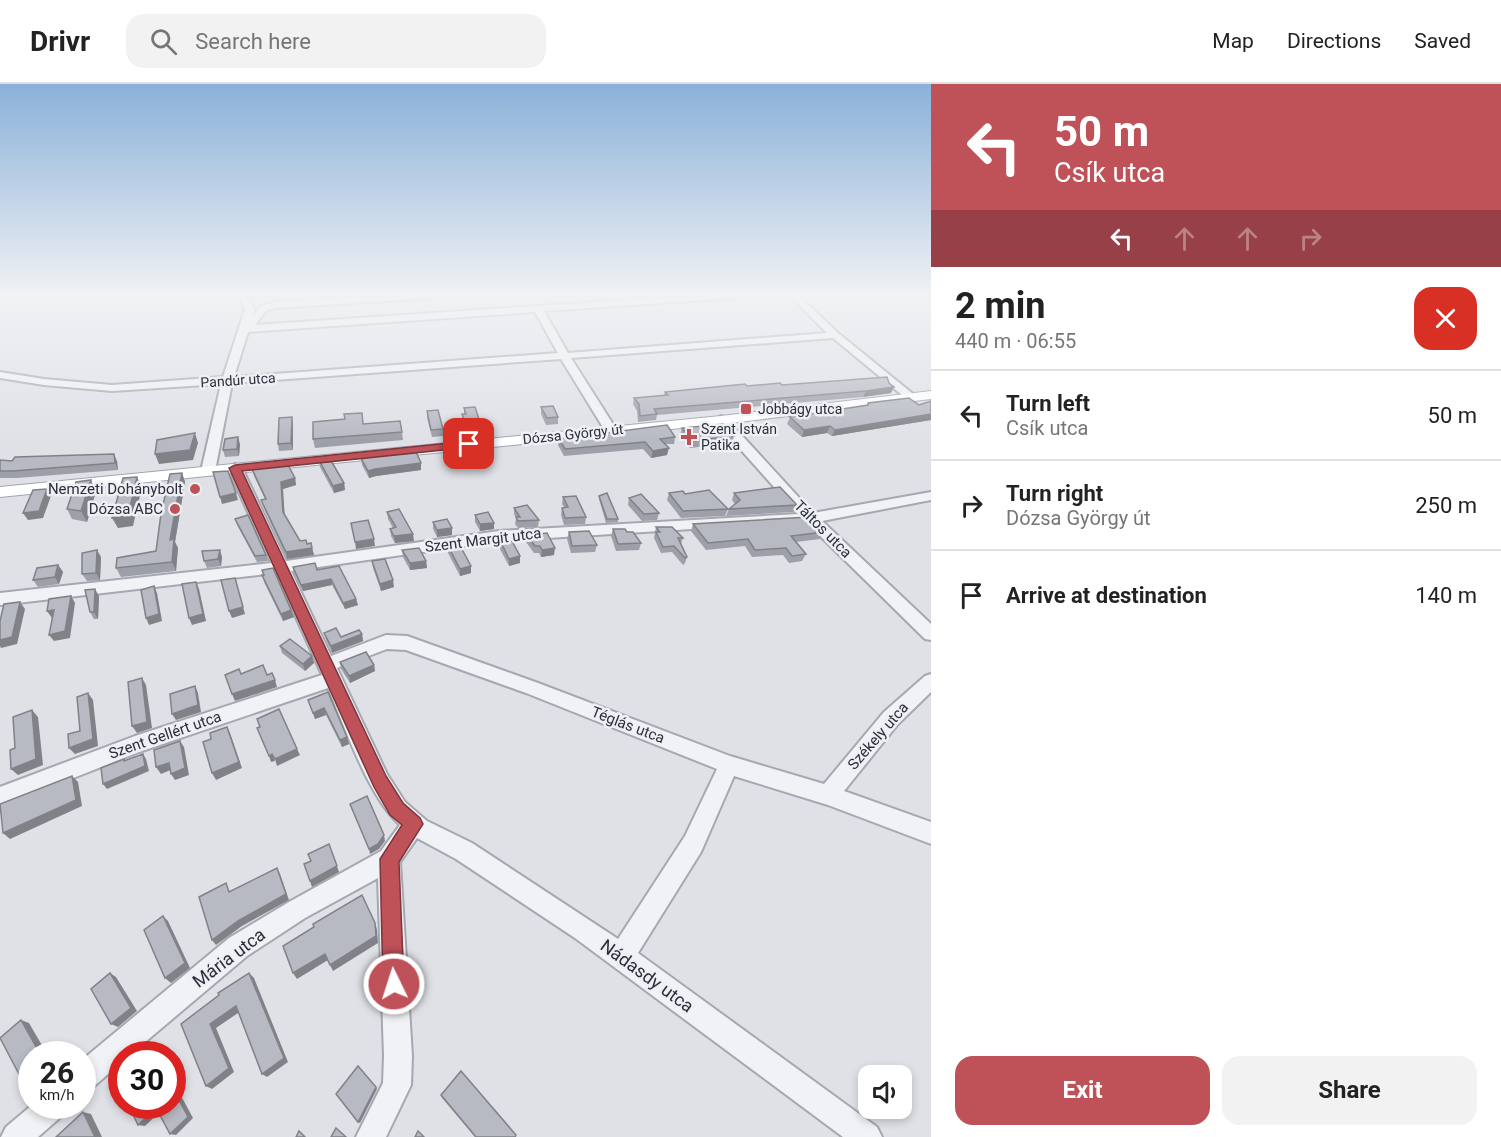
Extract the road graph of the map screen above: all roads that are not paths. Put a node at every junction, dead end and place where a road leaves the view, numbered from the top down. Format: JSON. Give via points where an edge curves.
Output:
{"nodes":[{"id":1,"x":241,"y":343,"type":"edge"},
{"id":2,"x":557,"y":343,"type":"edge"},
{"id":3,"x":725,"y":343,"type":"edge"},
{"id":4,"x":845,"y":343,"type":"edge"},
{"id":5,"x":564,"y":355,"type":"junction"},
{"id":6,"x":0,"y":375,"type":"edge"},
{"id":7,"x":227,"y":381,"type":"junction"},
{"id":8,"x":931,"y":395,"type":"edge"},
{"id":9,"x":912,"y":398,"type":"junction"},
{"id":10,"x":721,"y":420,"type":"junction"},
{"id":11,"x":610,"y":429,"type":"junction"},
{"id":12,"x":235,"y":468,"type":"junction"},
{"id":13,"x":208,"y":471,"type":"junction"},
{"id":14,"x":0,"y":492,"type":"edge"},
{"id":15,"x":931,"y":496,"type":"edge"},
{"id":16,"x":810,"y":518,"type":"junction"},
{"id":17,"x":279,"y":568,"type":"junction"},
{"id":18,"x":0,"y":599,"type":"edge"},
{"id":19,"x":931,"y":634,"type":"edge"},
{"id":20,"x":329,"y":672,"type":"junction"},
{"id":21,"x":931,"y":681,"type":"edge"},
{"id":22,"x":729,"y":765,"type":"junction"},
{"id":23,"x":828,"y":795,"type":"junction"},
{"id":24,"x":0,"y":797,"type":"edge"},
{"id":25,"x":416,"y":826,"type":"junction"},
{"id":26,"x":931,"y":833,"type":"edge"},
{"id":27,"x":389,"y":859,"type":"junction"},
{"id":28,"x":621,"y":957,"type":"junction"},
{"id":29,"x":96,"y":1066,"type":"edge"},
{"id":30,"x":37,"y":1119,"type":"edge"},
{"id":31,"x":16,"y":1137,"type":"edge"},
{"id":32,"x":371,"y":1137,"type":"edge"},
{"id":33,"x":867,"y":1137,"type":"edge"}],
"edges":[{"from":1,"to":7,"type":"street"},
{"from":2,"to":5,"type":"street"},
{"from":3,"to":5,"type":"street","name":"Pandúr utca"},
{"from":4,"to":9,"type":"street"},
{"from":5,"to":7,"type":"street","name":"Pandúr utca"},
{"from":5,"to":11,"type":"street"},
{"from":6,"to":7,"type":"street","name":"Pandúr utca","via":[[112,388]]},
{"from":7,"to":13,"type":"street"},
{"from":8,"to":9,"type":"main road","name":"Dózsa György út"},
{"from":9,"to":10,"type":"main road","name":"Dózsa György út"},
{"from":10,"to":11,"type":"main road","name":"Dózsa György út"},
{"from":10,"to":16,"type":"street","name":"Táltos utca"},
{"from":11,"to":12,"type":"main road","name":"Dózsa György út"},
{"from":12,"to":13,"type":"main road","name":"Dózsa György út"},
{"from":12,"to":17,"type":"street","name":"Nádasdy utca"},
{"from":13,"to":14,"type":"main road","name":"Dózsa György út"},
{"from":15,"to":16,"type":"street","name":"Szent Margit utca"},
{"from":16,"to":17,"type":"street","name":"Szent Margit utca","via":[[499,536]]},
{"from":16,"to":19,"type":"street","name":"Táltos utca"},
{"from":17,"to":18,"type":"street","name":"Szent Margit utca"},
{"from":17,"to":20,"type":"street","name":"Nádasdy utca"},
{"from":20,"to":22,"type":"street","name":"Téglás utca","via":[[386,642],[407,643]]},
{"from":20,"to":24,"type":"street","name":"Szent Gellért utca"},
{"from":20,"to":25,"type":"street","name":"Nádasdy utca","via":[[380,781],[397,809]]},
{"from":21,"to":23,"type":"street","name":"Székely utca","via":[[891,718]]},
{"from":22,"to":23,"type":"street","name":"Téglás utca"},
{"from":22,"to":28,"type":"street","via":[[693,844]]},
{"from":23,"to":26,"type":"street","name":"Téglás utca"},
{"from":25,"to":27,"type":"street"},
{"from":25,"to":28,"type":"street","name":"Nádasdy utca","via":[[464,851]]},
{"from":27,"to":29,"type":"street","name":"Mária utca","via":[[238,947]]},
{"from":27,"to":32,"type":"street","via":[[397,1085]]},
{"from":28,"to":33,"type":"street","name":"Nádasdy utca"},
{"from":30,"to":31,"type":"street"}]}
